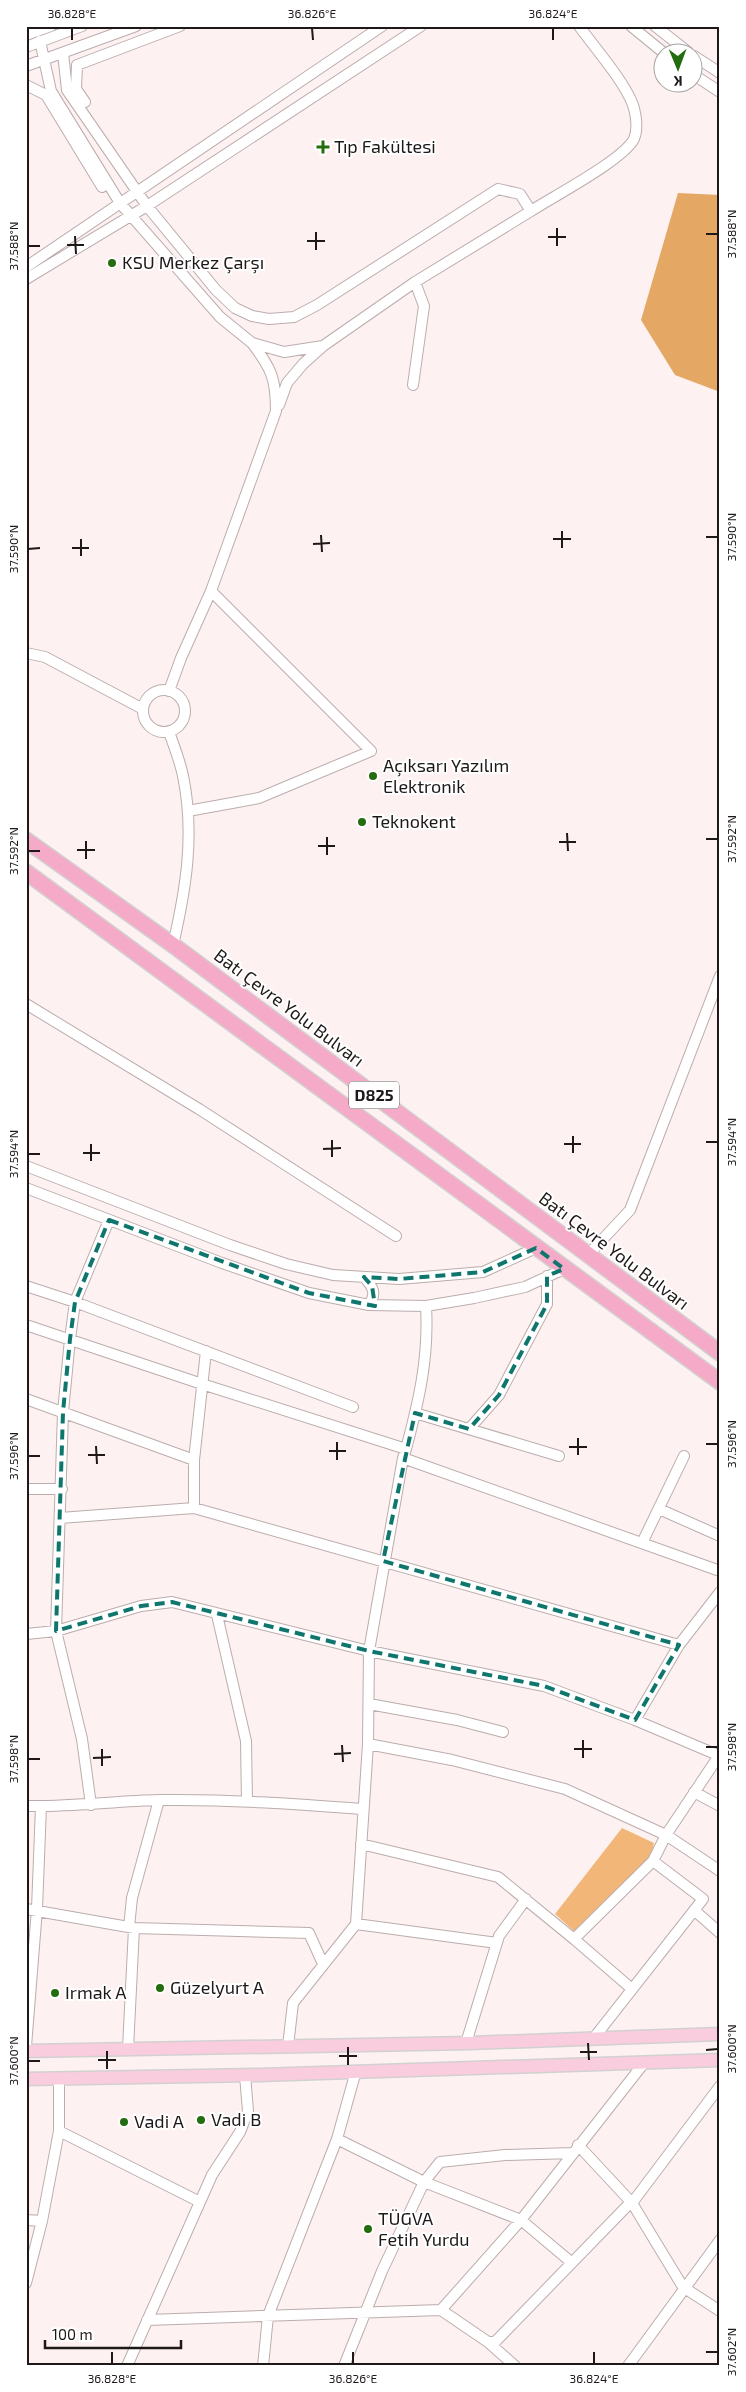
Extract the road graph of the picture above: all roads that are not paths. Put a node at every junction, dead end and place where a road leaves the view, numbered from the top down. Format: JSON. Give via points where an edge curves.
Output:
{"nodes":[{"id":1,"x":51,"y":26,"type":"edge"},
{"id":2,"x":82,"y":26,"type":"edge"},
{"id":3,"x":136,"y":26,"type":"edge"},
{"id":4,"x":180,"y":26,"type":"edge"},
{"id":5,"x":382,"y":26,"type":"edge"},
{"id":6,"x":421,"y":26,"type":"edge"},
{"id":7,"x":579,"y":26,"type":"edge"},
{"id":8,"x":631,"y":26,"type":"edge"},
{"id":9,"x":655,"y":26,"type":"edge"},
{"id":10,"x":26,"y":35,"type":"edge"},
{"id":11,"x":40,"y":42,"type":"junction"},
{"id":12,"x":675,"y":42,"type":"edge"},
{"id":13,"x":654,"y":45,"type":"edge"},
{"id":14,"x":26,"y":46,"type":"edge"},
{"id":15,"x":63,"y":53,"type":"junction"},
{"id":16,"x":44,"y":60,"type":"junction"},
{"id":17,"x":704,"y":63,"type":"edge"},
{"id":18,"x":26,"y":66,"type":"edge"},
{"id":19,"x":720,"y":74,"type":"edge"},
{"id":20,"x":704,"y":82,"type":"edge"},
{"id":21,"x":26,"y":85,"type":"edge"},
{"id":22,"x":720,"y":92,"type":"edge"},
{"id":23,"x":85,"y":102,"type":"dead end"},
{"id":24,"x":102,"y":187,"type":"dead end"},
{"id":25,"x":136,"y":191,"type":"junction"},
{"id":26,"x":120,"y":203,"type":"junction"},
{"id":27,"x":146,"y":206,"type":"junction"},
{"id":28,"x":531,"y":211,"type":"junction"},
{"id":29,"x":130,"y":216,"type":"junction"},
{"id":30,"x":26,"y":267,"type":"edge"},
{"id":31,"x":26,"y":279,"type":"edge"},
{"id":32,"x":415,"y":282,"type":"junction"},
{"id":33,"x":252,"y":343,"type":"junction"},
{"id":34,"x":323,"y":346,"type":"junction"},
{"id":35,"x":413,"y":385,"type":"dead end"},
{"id":36,"x":276,"y":410,"type":"junction"},
{"id":37,"x":211,"y":591,"type":"junction"},
{"id":38,"x":26,"y":653,"type":"edge"},
{"id":39,"x":169,"y":691,"type":"junction"},
{"id":40,"x":143,"y":709,"type":"junction"},
{"id":41,"x":169,"y":732,"type":"junction"},
{"id":42,"x":188,"y":811,"type":"junction"},
{"id":43,"x":26,"y":840,"type":"edge"},
{"id":44,"x":26,"y":872,"type":"edge"},
{"id":45,"x":173,"y":945,"type":"junction"},
{"id":46,"x":720,"y":976,"type":"edge"},
{"id":47,"x":26,"y":1004,"type":"edge"},
{"id":48,"x":26,"y":1166,"type":"edge"},
{"id":49,"x":26,"y":1188,"type":"edge"},
{"id":50,"x":109,"y":1220,"type":"junction"},
{"id":51,"x":396,"y":1236,"type":"dead end"},
{"id":52,"x":536,"y":1248,"type":"junction"},
{"id":53,"x":588,"y":1255,"type":"junction"},
{"id":54,"x":564,"y":1269,"type":"junction"},
{"id":55,"x":547,"y":1276,"type":"junction"},
{"id":56,"x":364,"y":1277,"type":"junction"},
{"id":57,"x":26,"y":1286,"type":"edge"},
{"id":58,"x":76,"y":1302,"type":"junction"},
{"id":59,"x":369,"y":1305,"type":"junction"},
{"id":60,"x":426,"y":1306,"type":"junction"},
{"id":61,"x":26,"y":1324,"type":"edge"},
{"id":62,"x":70,"y":1339,"type":"junction"},
{"id":63,"x":206,"y":1351,"type":"junction"},
{"id":64,"x":720,"y":1353,"type":"edge"},
{"id":65,"x":720,"y":1382,"type":"edge"},
{"id":66,"x":202,"y":1384,"type":"junction"},
{"id":67,"x":26,"y":1399,"type":"edge"},
{"id":68,"x":353,"y":1407,"type":"dead end"},
{"id":69,"x":63,"y":1412,"type":"junction"},
{"id":70,"x":415,"y":1413,"type":"junction"},
{"id":71,"x":469,"y":1429,"type":"junction"},
{"id":72,"x":405,"y":1454,"type":"junction"},
{"id":73,"x":559,"y":1456,"type":"dead end"},
{"id":74,"x":684,"y":1456,"type":"dead end"},
{"id":75,"x":194,"y":1460,"type":"junction"},
{"id":76,"x":26,"y":1489,"type":"edge"},
{"id":77,"x":62,"y":1489,"type":"junction"},
{"id":78,"x":194,"y":1508,"type":"junction"},
{"id":79,"x":659,"y":1509,"type":"junction"},
{"id":80,"x":60,"y":1518,"type":"junction"},
{"id":81,"x":720,"y":1536,"type":"edge"},
{"id":82,"x":642,"y":1543,"type":"junction"},
{"id":83,"x":383,"y":1561,"type":"junction"},
{"id":84,"x":720,"y":1571,"type":"edge"},
{"id":85,"x":720,"y":1592,"type":"edge"},
{"id":86,"x":217,"y":1615,"type":"junction"},
{"id":87,"x":56,"y":1631,"type":"junction"},
{"id":88,"x":26,"y":1634,"type":"edge"},
{"id":89,"x":679,"y":1645,"type":"junction"},
{"id":90,"x":369,"y":1651,"type":"junction"},
{"id":91,"x":369,"y":1704,"type":"junction"},
{"id":92,"x":636,"y":1720,"type":"junction"},
{"id":93,"x":503,"y":1732,"type":"dead end"},
{"id":94,"x":368,"y":1744,"type":"junction"},
{"id":95,"x":719,"y":1755,"type":"edge"},
{"id":96,"x":694,"y":1792,"type":"junction"},
{"id":97,"x":159,"y":1800,"type":"junction"},
{"id":98,"x":248,"y":1801,"type":"junction"},
{"id":99,"x":90,"y":1805,"type":"junction"},
{"id":100,"x":26,"y":1806,"type":"edge"},
{"id":101,"x":42,"y":1806,"type":"junction"},
{"id":102,"x":720,"y":1806,"type":"edge"},
{"id":103,"x":362,"y":1809,"type":"junction"},
{"id":104,"x":666,"y":1835,"type":"junction"},
{"id":105,"x":361,"y":1844,"type":"junction"},
{"id":106,"x":653,"y":1861,"type":"junction"},
{"id":107,"x":720,"y":1871,"type":"edge"},
{"id":108,"x":526,"y":1899,"type":"junction"},
{"id":109,"x":26,"y":1908,"type":"edge"},
{"id":110,"x":37,"y":1909,"type":"junction"},
{"id":111,"x":694,"y":1910,"type":"junction"},
{"id":112,"x":356,"y":1924,"type":"junction"},
{"id":113,"x":132,"y":1928,"type":"junction"},
{"id":114,"x":720,"y":1933,"type":"edge"},
{"id":115,"x":574,"y":1939,"type":"junction"},
{"id":116,"x":497,"y":1943,"type":"junction"},
{"id":117,"x":323,"y":1964,"type":"junction"},
{"id":118,"x":632,"y":1989,"type":"junction"},
{"id":119,"x":720,"y":2034,"type":"edge"},
{"id":120,"x":593,"y":2039,"type":"junction"},
{"id":121,"x":466,"y":2043,"type":"junction"},
{"id":122,"x":26,"y":2046,"type":"edge"},
{"id":123,"x":288,"y":2046,"type":"junction"},
{"id":124,"x":128,"y":2049,"type":"junction"},
{"id":125,"x":26,"y":2051,"type":"edge"},
{"id":126,"x":720,"y":2060,"type":"edge"},
{"id":127,"x":644,"y":2062,"type":"junction"},
{"id":128,"x":356,"y":2071,"type":"junction"},
{"id":129,"x":245,"y":2075,"type":"junction"},
{"id":130,"x":26,"y":2079,"type":"edge"},
{"id":131,"x":59,"y":2079,"type":"junction"},
{"id":132,"x":720,"y":2086,"type":"edge"},
{"id":133,"x":59,"y":2131,"type":"junction"},
{"id":134,"x":337,"y":2139,"type":"junction"},
{"id":135,"x":575,"y":2149,"type":"junction"},
{"id":136,"x":424,"y":2182,"type":"junction"},
{"id":137,"x":200,"y":2202,"type":"junction"},
{"id":138,"x":632,"y":2203,"type":"junction"},
{"id":139,"x":26,"y":2220,"type":"edge"},
{"id":140,"x":521,"y":2220,"type":"junction"},
{"id":141,"x":42,"y":2221,"type":"junction"},
{"id":142,"x":720,"y":2240,"type":"edge"},
{"id":143,"x":571,"y":2262,"type":"junction"},
{"id":144,"x":26,"y":2283,"type":"edge"},
{"id":145,"x":683,"y":2287,"type":"junction"},
{"id":146,"x":441,"y":2310,"type":"junction"},
{"id":147,"x":365,"y":2312,"type":"junction"},
{"id":148,"x":720,"y":2312,"type":"edge"},
{"id":149,"x":268,"y":2316,"type":"junction"},
{"id":150,"x":147,"y":2320,"type":"junction"},
{"id":151,"x":488,"y":2342,"type":"junction"},
{"id":152,"x":126,"y":2366,"type":"edge"},
{"id":153,"x":263,"y":2366,"type":"edge"},
{"id":154,"x":344,"y":2366,"type":"edge"},
{"id":155,"x":515,"y":2366,"type":"edge"},
{"id":156,"x":628,"y":2366,"type":"edge"}],
"edges":[{"from":1,"to":10,"type":"street"},
{"from":2,"to":11,"type":"street"},
{"from":3,"to":15,"type":"street"},
{"from":4,"to":23,"type":"street","via":[[77,65],[76,89]]},
{"from":5,"to":25,"type":"street"},
{"from":6,"to":27,"type":"street"},
{"from":7,"to":28,"type":"street","via":[[627,92],[637,129],[634,139],[620,155]]},
{"from":8,"to":13,"type":"street"},
{"from":9,"to":12,"type":"street"},
{"from":11,"to":14,"type":"street"},
{"from":11,"to":16,"type":"street"},
{"from":15,"to":16,"type":"street"},
{"from":15,"to":25,"type":"street","via":[[68,90]]},
{"from":16,"to":18,"type":"street"},
{"from":16,"to":26,"type":"street","via":[[51,91]]},
{"from":17,"to":19,"type":"street"},
{"from":20,"to":22,"type":"street"},
{"from":21,"to":24,"type":"street","via":[[46,95]]},
{"from":25,"to":26,"type":"street"},
{"from":25,"to":27,"type":"street"},
{"from":26,"to":29,"type":"street"},
{"from":26,"to":30,"type":"street"},
{"from":27,"to":28,"type":"street","via":[[235,308],[269,319],[294,317],[316,306],[498,188],[520,194]]},
{"from":27,"to":29,"type":"street"},
{"from":28,"to":32,"type":"street"},
{"from":29,"to":31,"type":"street"},
{"from":29,"to":33,"type":"street","via":[[220,317]]},
{"from":32,"to":34,"type":"street"},
{"from":32,"to":35,"type":"street","via":[[424,306]]},
{"from":33,"to":34,"type":"street","via":[[284,352]]},
{"from":33,"to":36,"type":"street","via":[[267,363],[276,386]]},
{"from":34,"to":36,"type":"street","via":[[287,382]]},
{"from":36,"to":37,"type":"street"},
{"from":37,"to":39,"type":"street"},
{"from":37,"to":42,"type":"street","via":[[371,751],[259,798]]},
{"from":38,"to":40,"type":"street","via":[[46,657]]},
{"from":39,"to":40,"type":"street","via":[[162,690],[149,696]]},
{"from":39,"to":41,"type":"street","via":[[181,699],[185,712],[180,725]]},
{"from":40,"to":41,"type":"street","via":[[150,727]]},
{"from":41,"to":42,"type":"street","via":[[183,776]]},
{"from":42,"to":45,"type":"street","via":[[189,861]]},
{"from":43,"to":45,"type":"highway","name":"Batı Çevre Yolu Bulvarı","number":"D825"},
{"from":44,"to":52,"type":"highway","number":"D825"},
{"from":45,"to":53,"type":"highway","name":"Batı Çevre Yolu Bulvarı","number":"D825"},
{"from":46,"to":53,"type":"street","via":[[630,1210]]},
{"from":47,"to":51,"type":"street","via":[[199,1109]]},
{"from":48,"to":56,"type":"street","via":[[286,1264],[332,1275]]},
{"from":49,"to":50,"type":"street"},
{"from":50,"to":58,"type":"street"},
{"from":50,"to":59,"type":"street","via":[[308,1293]]},
{"from":52,"to":54,"type":"highway","number":"D825"},
{"from":52,"to":56,"type":"street","via":[[483,1272],[399,1279]]},
{"from":53,"to":64,"type":"highway","name":"Batı Çevre Yolu Bulvarı","number":"D825"},
{"from":54,"to":55,"type":"street"},
{"from":54,"to":65,"type":"highway","number":"D825"},
{"from":55,"to":60,"type":"street","via":[[525,1286]]},
{"from":55,"to":71,"type":"street","via":[[547,1304],[499,1395]]},
{"from":56,"to":59,"type":"street","via":[[374,1291]]},
{"from":57,"to":58,"type":"street"},
{"from":58,"to":62,"type":"street"},
{"from":58,"to":63,"type":"street"},
{"from":59,"to":60,"type":"street"},
{"from":60,"to":70,"type":"street","via":[[428,1340]]},
{"from":61,"to":62,"type":"street"},
{"from":62,"to":66,"type":"street"},
{"from":62,"to":69,"type":"street"},
{"from":63,"to":66,"type":"street"},
{"from":63,"to":68,"type":"street"},
{"from":66,"to":72,"type":"street"},
{"from":66,"to":75,"type":"street"},
{"from":67,"to":69,"type":"street"},
{"from":69,"to":75,"type":"street"},
{"from":69,"to":77,"type":"street"},
{"from":70,"to":71,"type":"street"},
{"from":70,"to":72,"type":"street"},
{"from":71,"to":73,"type":"street"},
{"from":72,"to":82,"type":"street"},
{"from":72,"to":83,"type":"street"},
{"from":74,"to":79,"type":"street"},
{"from":75,"to":78,"type":"street"},
{"from":76,"to":77,"type":"street"},
{"from":77,"to":80,"type":"street"},
{"from":78,"to":80,"type":"street"},
{"from":78,"to":83,"type":"street"},
{"from":79,"to":81,"type":"street"},
{"from":79,"to":82,"type":"street"},
{"from":80,"to":87,"type":"street"},
{"from":82,"to":84,"type":"street"},
{"from":83,"to":89,"type":"street"},
{"from":83,"to":90,"type":"street"},
{"from":85,"to":89,"type":"street"},
{"from":86,"to":87,"type":"street","via":[[172,1602],[140,1606]]},
{"from":86,"to":90,"type":"street"},
{"from":86,"to":98,"type":"street","via":[[246,1742]]},
{"from":87,"to":88,"type":"street"},
{"from":87,"to":99,"type":"street","via":[[82,1739]]},
{"from":89,"to":92,"type":"street"},
{"from":90,"to":91,"type":"street"},
{"from":90,"to":92,"type":"street","via":[[544,1686]]},
{"from":91,"to":93,"type":"street"},
{"from":91,"to":94,"type":"street"},
{"from":92,"to":95,"type":"street"},
{"from":94,"to":103,"type":"street"},
{"from":94,"to":104,"type":"street","via":[[452,1760],[565,1789]]},
{"from":95,"to":96,"type":"street"},
{"from":96,"to":102,"type":"street"},
{"from":96,"to":104,"type":"street"},
{"from":97,"to":98,"type":"street"},
{"from":97,"to":99,"type":"street"},
{"from":97,"to":113,"type":"street","via":[[132,1898]]},
{"from":98,"to":103,"type":"street"},
{"from":99,"to":101,"type":"street"},
{"from":100,"to":101,"type":"street"},
{"from":101,"to":110,"type":"street"},
{"from":103,"to":105,"type":"street"},
{"from":104,"to":106,"type":"street"},
{"from":104,"to":107,"type":"street"},
{"from":105,"to":108,"type":"street","via":[[498,1877]]},
{"from":105,"to":112,"type":"street"},
{"from":106,"to":111,"type":"street","via":[[703,1899]]},
{"from":106,"to":115,"type":"street"},
{"from":108,"to":115,"type":"street"},
{"from":108,"to":116,"type":"street"},
{"from":109,"to":110,"type":"street"},
{"from":110,"to":113,"type":"street"},
{"from":110,"to":122,"type":"street"},
{"from":111,"to":114,"type":"street"},
{"from":111,"to":118,"type":"street"},
{"from":112,"to":116,"type":"street"},
{"from":112,"to":117,"type":"street"},
{"from":113,"to":117,"type":"street","via":[[309,1933]]},
{"from":113,"to":124,"type":"street"},
{"from":115,"to":118,"type":"street"},
{"from":116,"to":121,"type":"street"},
{"from":117,"to":123,"type":"street","via":[[293,2003]]},
{"from":118,"to":120,"type":"street"},
{"from":119,"to":120,"type":"main road"},
{"from":120,"to":121,"type":"main road"},
{"from":121,"to":123,"type":"main road"},
{"from":123,"to":124,"type":"main road"},
{"from":124,"to":125,"type":"main road"},
{"from":126,"to":127,"type":"main road"},
{"from":127,"to":128,"type":"main road"},
{"from":127,"to":135,"type":"street"},
{"from":128,"to":129,"type":"main road"},
{"from":128,"to":134,"type":"street"},
{"from":129,"to":131,"type":"main road"},
{"from":129,"to":137,"type":"street","via":[[248,2111],[240,2132],[212,2175]]},
{"from":130,"to":131,"type":"main road"},
{"from":131,"to":133,"type":"street"},
{"from":132,"to":138,"type":"street"},
{"from":133,"to":137,"type":"street"},
{"from":133,"to":141,"type":"street"},
{"from":134,"to":136,"type":"street"},
{"from":134,"to":149,"type":"street"},
{"from":135,"to":136,"type":"street","via":[[453,2159],[440,2162]]},
{"from":135,"to":138,"type":"street"},
{"from":135,"to":140,"type":"street"},
{"from":136,"to":140,"type":"street"},
{"from":136,"to":147,"type":"street"},
{"from":137,"to":150,"type":"street"},
{"from":138,"to":143,"type":"street"},
{"from":138,"to":145,"type":"street"},
{"from":139,"to":141,"type":"street"},
{"from":140,"to":143,"type":"street"},
{"from":140,"to":146,"type":"street"},
{"from":141,"to":144,"type":"street"},
{"from":142,"to":145,"type":"street"},
{"from":143,"to":151,"type":"street","via":[[495,2342]]},
{"from":145,"to":148,"type":"street"},
{"from":145,"to":156,"type":"street"},
{"from":146,"to":147,"type":"street"},
{"from":146,"to":151,"type":"street"},
{"from":147,"to":149,"type":"street"},
{"from":147,"to":154,"type":"street"},
{"from":149,"to":150,"type":"street"},
{"from":149,"to":153,"type":"street"},
{"from":150,"to":152,"type":"street"},
{"from":151,"to":155,"type":"street"}]}
